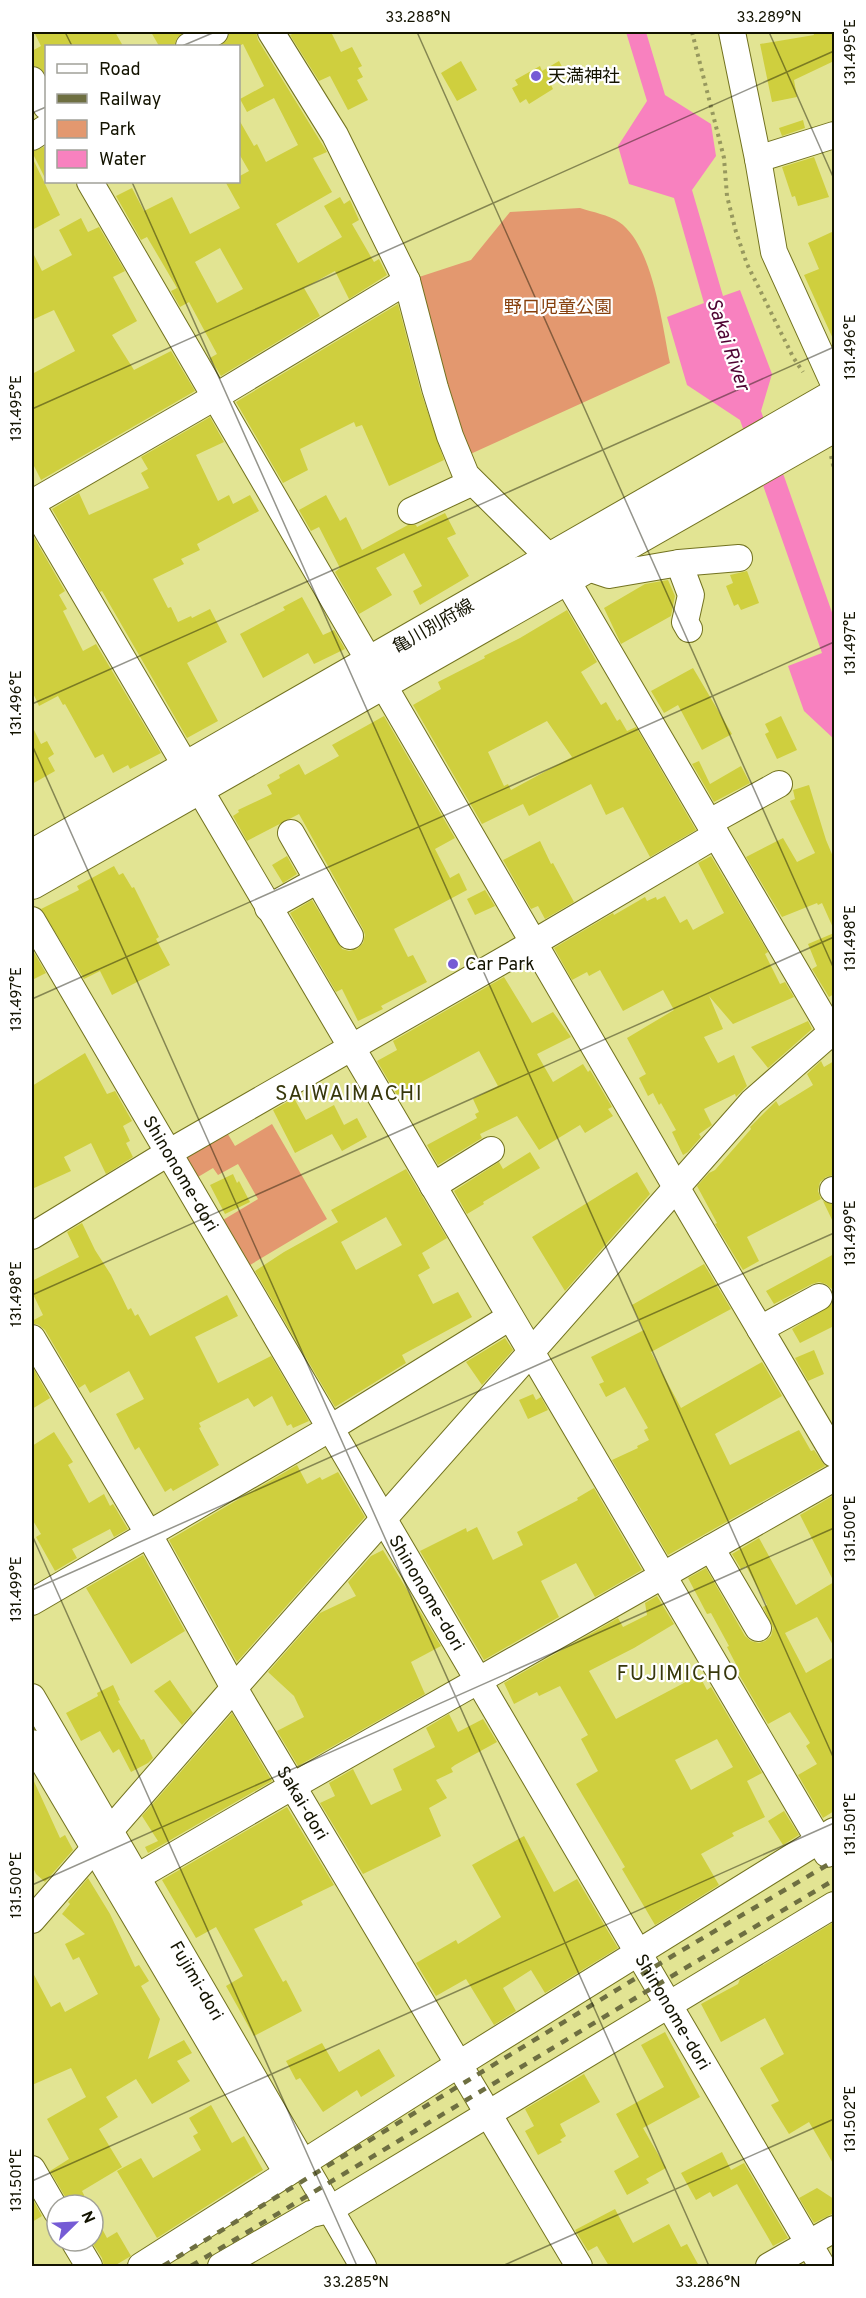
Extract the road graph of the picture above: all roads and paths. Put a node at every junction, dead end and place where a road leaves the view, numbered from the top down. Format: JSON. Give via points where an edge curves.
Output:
{"nodes":[{"id":1,"x":215,"y":32,"type":"edge"},
{"id":2,"x":271,"y":32,"type":"edge"},
{"id":3,"x":692,"y":32,"type":"edge"},
{"id":4,"x":732,"y":32,"type":"edge"},
{"id":5,"x":191,"y":45,"type":"edge"},
{"id":6,"x":32,"y":80,"type":"edge"},
{"id":7,"x":45,"y":104,"type":"edge"},
{"id":8,"x":45,"y":129,"type":"edge"},
{"id":9,"x":834,"y":135,"type":"edge"},
{"id":10,"x":32,"y":137,"type":"edge"},
{"id":11,"x":758,"y":159,"type":"junction"},
{"id":12,"x":91,"y":183,"type":"edge"},
{"id":13,"x":407,"y":281,"type":"junction"},
{"id":14,"x":805,"y":375,"type":"dead end"},
{"id":15,"x":215,"y":397,"type":"junction"},
{"id":16,"x":830,"y":415,"type":"edge"},
{"id":17,"x":834,"y":469,"type":"edge"},
{"id":18,"x":471,"y":483,"type":"junction"},
{"id":19,"x":32,"y":504,"type":"edge"},
{"id":20,"x":411,"y":511,"type":"dead end"},
{"id":21,"x":739,"y":558,"type":"dead end"},
{"id":22,"x":679,"y":563,"type":"junction"},
{"id":23,"x":568,"y":568,"type":"junction"},
{"id":24,"x":688,"y":629,"type":"dead end"},
{"id":25,"x":376,"y":674,"type":"junction"},
{"id":26,"x":192,"y":778,"type":"junction"},
{"id":27,"x":779,"y":784,"type":"dead end"},
{"id":28,"x":713,"y":828,"type":"junction"},
{"id":29,"x":291,"y":833,"type":"dead end"},
{"id":30,"x":32,"y":856,"type":"edge"},
{"id":31,"x":318,"y":880,"type":"junction"},
{"id":32,"x":32,"y":882,"type":"edge"},
{"id":33,"x":268,"y":908,"type":"junction"},
{"id":34,"x":32,"y":920,"type":"edge"},
{"id":35,"x":350,"y":936,"type":"dead end"},
{"id":36,"x":535,"y":942,"type":"junction"},
{"id":37,"x":834,"y":1033,"type":"edge"},
{"id":38,"x":351,"y":1049,"type":"junction"},
{"id":39,"x":491,"y":1150,"type":"dead end"},
{"id":40,"x":168,"y":1153,"type":"junction"},
{"id":41,"x":433,"y":1186,"type":"junction"},
{"id":42,"x":676,"y":1187,"type":"junction"},
{"id":43,"x":32,"y":1236,"type":"edge"},
{"id":44,"x":819,"y":1297,"type":"dead end"},
{"id":45,"x":510,"y":1317,"type":"junction"},
{"id":46,"x":760,"y":1329,"type":"junction"},
{"id":47,"x":32,"y":1338,"type":"edge"},
{"id":48,"x":531,"y":1352,"type":"junction"},
{"id":49,"x":329,"y":1429,"type":"junction"},
{"id":50,"x":834,"y":1454,"type":"edge"},
{"id":51,"x":834,"y":1478,"type":"edge"},
{"id":52,"x":384,"y":1520,"type":"junction"},
{"id":53,"x":148,"y":1533,"type":"junction"},
{"id":54,"x":711,"y":1548,"type":"junction"},
{"id":55,"x":661,"y":1576,"type":"junction"},
{"id":56,"x":32,"y":1602,"type":"edge"},
{"id":57,"x":758,"y":1628,"type":"dead end"},
{"id":58,"x":479,"y":1682,"type":"junction"},
{"id":59,"x":234,"y":1688,"type":"junction"},
{"id":60,"x":32,"y":1697,"type":"edge"},
{"id":61,"x":32,"y":1743,"type":"edge"},
{"id":62,"x":293,"y":1786,"type":"junction"},
{"id":63,"x":110,"y":1830,"type":"junction"},
{"id":64,"x":827,"y":1842,"type":"edge"},
{"id":65,"x":94,"y":1851,"type":"junction"},
{"id":66,"x":137,"y":1877,"type":"junction"},
{"id":67,"x":834,"y":1905,"type":"edge"},
{"id":68,"x":32,"y":1920,"type":"edge"},
{"id":69,"x":638,"y":1952,"type":"junction"},
{"id":70,"x":669,"y":2006,"type":"junction"},
{"id":71,"x":459,"y":2064,"type":"junction"},
{"id":72,"x":488,"y":2114,"type":"junction"},
{"id":73,"x":295,"y":2168,"type":"junction"},
{"id":74,"x":32,"y":2169,"type":"edge"},
{"id":75,"x":46,"y":2193,"type":"edge"},
{"id":76,"x":320,"y":2212,"type":"junction"},
{"id":77,"x":834,"y":2229,"type":"edge"},
{"id":78,"x":809,"y":2243,"type":"junction"},
{"id":79,"x":81,"y":2253,"type":"edge"},
{"id":80,"x":89,"y":2266,"type":"edge"},
{"id":81,"x":141,"y":2266,"type":"edge"},
{"id":82,"x":221,"y":2266,"type":"edge"},
{"id":83,"x":342,"y":2266,"type":"edge"},
{"id":84,"x":363,"y":2266,"type":"edge"},
{"id":85,"x":579,"y":2266,"type":"edge"},
{"id":86,"x":769,"y":2266,"type":"edge"},
{"id":87,"x":822,"y":2266,"type":"edge"}],
"edges":[{"from":1,"to":5,"type":"street"},
{"from":2,"to":13,"type":"street","via":[[335,135]]},
{"from":3,"to":14,"type":"path","via":[[724,158],[727,196],[736,232],[747,264]]},
{"from":4,"to":11,"type":"street"},
{"from":6,"to":7,"type":"street"},
{"from":8,"to":10,"type":"street"},
{"from":9,"to":11,"type":"street"},
{"from":11,"to":16,"type":"street","via":[[774,252]]},
{"from":12,"to":15,"type":"street"},
{"from":13,"to":15,"type":"street"},
{"from":13,"to":18,"type":"street","via":[[447,427]]},
{"from":15,"to":19,"type":"street"},
{"from":15,"to":25,"type":"street"},
{"from":16,"to":17,"type":"path"},
{"from":16,"to":23,"type":"main road","name":"亀川別府線","via":[[718,476]]},
{"from":18,"to":20,"type":"street"},
{"from":18,"to":23,"type":"street"},
{"from":19,"to":26,"type":"street"},
{"from":21,"to":22,"type":"street"},
{"from":22,"to":23,"type":"street","via":[[609,575]]},
{"from":22,"to":24,"type":"street","via":[[691,596],[685,622]]},
{"from":23,"to":25,"type":"main road","name":"亀川別府線"},
{"from":23,"to":28,"type":"street"},
{"from":25,"to":26,"type":"main road","name":"亀川別府線"},
{"from":25,"to":36,"type":"street"},
{"from":26,"to":30,"type":"main road","name":"亀川別府線"},
{"from":26,"to":32,"type":"main road","name":"亀川別府線"},
{"from":26,"to":33,"type":"street"},
{"from":27,"to":28,"type":"street"},
{"from":28,"to":36,"type":"street"},
{"from":28,"to":37,"type":"street"},
{"from":29,"to":31,"type":"street"},
{"from":31,"to":33,"type":"street"},
{"from":31,"to":35,"type":"street"},
{"from":33,"to":38,"type":"street"},
{"from":34,"to":40,"type":"street","name":"Shinonome-dori"},
{"from":36,"to":38,"type":"street"},
{"from":36,"to":42,"type":"street"},
{"from":37,"to":42,"type":"street","via":[[752,1102]]},
{"from":38,"to":40,"type":"street"},
{"from":38,"to":41,"type":"street"},
{"from":39,"to":41,"type":"street"},
{"from":40,"to":43,"type":"street"},
{"from":40,"to":49,"type":"street","name":"Shinonome-dori"},
{"from":41,"to":45,"type":"street"},
{"from":42,"to":46,"type":"street"},
{"from":42,"to":48,"type":"street"},
{"from":44,"to":46,"type":"street"},
{"from":45,"to":48,"type":"street"},
{"from":45,"to":49,"type":"street"},
{"from":46,"to":50,"type":"street"},
{"from":47,"to":53,"type":"street","name":"Sakai-dori"},
{"from":48,"to":52,"type":"street"},
{"from":48,"to":55,"type":"street"},
{"from":49,"to":52,"type":"street","name":"Shinonome-dori"},
{"from":49,"to":53,"type":"street"},
{"from":51,"to":54,"type":"street"},
{"from":52,"to":58,"type":"street","name":"Shinonome-dori"},
{"from":52,"to":59,"type":"street"},
{"from":53,"to":56,"type":"street"},
{"from":53,"to":59,"type":"street","name":"Sakai-dori"},
{"from":54,"to":55,"type":"street"},
{"from":54,"to":57,"type":"street"},
{"from":55,"to":58,"type":"street"},
{"from":55,"to":64,"type":"street"},
{"from":58,"to":62,"type":"street"},
{"from":58,"to":69,"type":"street","name":"Shinonome-dori"},
{"from":59,"to":62,"type":"street","name":"Sakai-dori"},
{"from":59,"to":63,"type":"street"},
{"from":60,"to":63,"type":"street","name":"Fujimi-dori"},
{"from":61,"to":65,"type":"street","name":"Fujimi-dori"},
{"from":62,"to":66,"type":"street"},
{"from":62,"to":71,"type":"street","name":"Sakai-dori"},
{"from":63,"to":65,"type":"street"},
{"from":63,"to":66,"type":"street","name":"Fujimi-dori"},
{"from":64,"to":69,"type":"street"},
{"from":65,"to":68,"type":"street"},
{"from":65,"to":73,"type":"street","name":"Fujimi-dori"},
{"from":66,"to":73,"type":"street","name":"Fujimi-dori"},
{"from":67,"to":70,"type":"street"},
{"from":69,"to":70,"type":"street","name":"Shinonome-dori"},
{"from":69,"to":71,"type":"street"},
{"from":70,"to":72,"type":"street"},
{"from":70,"to":78,"type":"street","name":"Shinonome-dori"},
{"from":71,"to":72,"type":"street","name":"Sakai-dori"},
{"from":71,"to":73,"type":"street"},
{"from":72,"to":76,"type":"street"},
{"from":72,"to":85,"type":"street","name":"Sakai-dori"},
{"from":73,"to":76,"type":"street","name":"Fujimi-dori"},
{"from":73,"to":81,"type":"street"},
{"from":74,"to":75,"type":"street"},
{"from":76,"to":82,"type":"street"},
{"from":76,"to":83,"type":"street","name":"Fujimi-dori"},
{"from":76,"to":84,"type":"street","name":"Fujimi-dori"},
{"from":77,"to":78,"type":"street"},
{"from":78,"to":86,"type":"street"},
{"from":78,"to":87,"type":"street","name":"Shinonome-dori"},
{"from":79,"to":80,"type":"street"}]}
